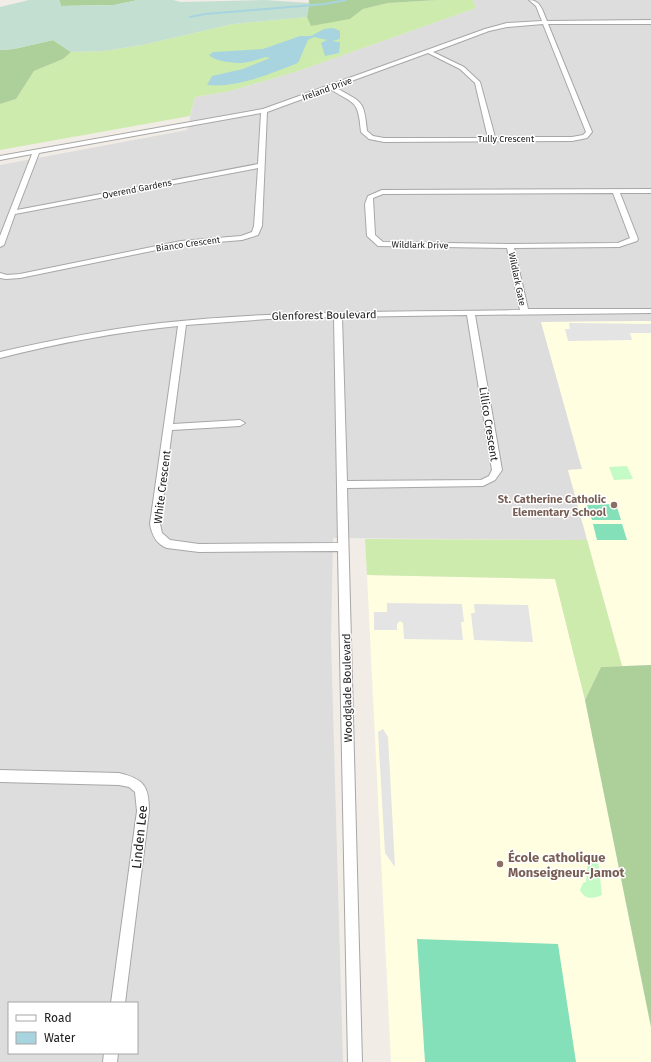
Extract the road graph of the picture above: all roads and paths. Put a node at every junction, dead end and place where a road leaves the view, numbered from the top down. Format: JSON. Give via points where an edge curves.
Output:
{"nodes":[{"id":1,"x":532,"y":0,"type":"edge"},
{"id":2,"x":651,"y":22,"type":"edge"},
{"id":3,"x":545,"y":23,"type":"junction"},
{"id":4,"x":429,"y":52,"type":"junction"},
{"id":5,"x":331,"y":87,"type":"junction"},
{"id":6,"x":264,"y":111,"type":"junction"},
{"id":7,"x":492,"y":139,"type":"junction"},
{"id":8,"x":36,"y":152,"type":"junction"},
{"id":9,"x":0,"y":158,"type":"edge"},
{"id":10,"x":262,"y":165,"type":"junction"},
{"id":11,"x":616,"y":191,"type":"junction"},
{"id":12,"x":651,"y":191,"type":"edge"},
{"id":13,"x":12,"y":213,"type":"junction"},
{"id":14,"x":0,"y":245,"type":"edge"},
{"id":15,"x":510,"y":246,"type":"junction"},
{"id":16,"x":0,"y":275,"type":"edge"},
{"id":17,"x":651,"y":311,"type":"edge"},
{"id":18,"x":525,"y":312,"type":"junction"},
{"id":19,"x":471,"y":313,"type":"junction"},
{"id":20,"x":338,"y":314,"type":"junction"},
{"id":21,"x":182,"y":323,"type":"junction"},
{"id":22,"x":0,"y":355,"type":"edge"},
{"id":23,"x":240,"y":423,"type":"dead end"},
{"id":24,"x":169,"y":427,"type":"junction"},
{"id":25,"x":342,"y":485,"type":"junction"},
{"id":26,"x":343,"y":547,"type":"junction"},
{"id":27,"x":0,"y":776,"type":"edge"},
{"id":28,"x":118,"y":1002,"type":"edge"},
{"id":29,"x":355,"y":1062,"type":"edge"}],
"edges":[{"from":1,"to":3,"type":"street","via":[[538,5]]},
{"from":2,"to":3,"type":"street","name":"Ireland Drive"},
{"from":3,"to":4,"type":"street","name":"Ireland Drive","via":[[497,27]]},
{"from":3,"to":7,"type":"street","name":"Tully Crescent","via":[[589,135],[572,139]]},
{"from":4,"to":5,"type":"street","name":"Ireland Drive"},
{"from":4,"to":7,"type":"street","via":[[473,76],[478,83]]},
{"from":5,"to":6,"type":"street","name":"Ireland Drive"},
{"from":5,"to":7,"type":"street","name":"Tully Crescent","via":[[359,104],[364,132],[371,138]]},
{"from":6,"to":8,"type":"street","name":"Ireland Drive"},
{"from":6,"to":10,"type":"street","name":"Bianco Crescent"},
{"from":8,"to":9,"type":"street","name":"Ireland Drive"},
{"from":8,"to":13,"type":"street"},
{"from":10,"to":13,"type":"street","name":"Overend Gardens"},
{"from":10,"to":16,"type":"street","name":"Bianco Crescent","via":[[258,228],[248,236],[173,244],[20,276]]},
{"from":11,"to":12,"type":"street","name":"Wildlark Drive"},
{"from":11,"to":15,"type":"street","name":"Wildlark Drive","via":[[634,239],[619,245]]},
{"from":11,"to":15,"type":"street","name":"Wildlark Drive","via":[[382,192],[370,197],[368,204],[371,236],[381,244]]},
{"from":13,"to":14,"type":"street"},
{"from":15,"to":18,"type":"street","name":"Wildlark Gate"},
{"from":17,"to":18,"type":"street","name":"Glenforest Boulevard"},
{"from":18,"to":19,"type":"street","name":"Glenforest Boulevard"},
{"from":19,"to":20,"type":"street","name":"Glenforest Boulevard"},
{"from":19,"to":25,"type":"street","name":"Lillico Crescent","via":[[497,470],[492,478],[483,483]]},
{"from":20,"to":21,"type":"street","name":"Glenforest Boulevard"},
{"from":20,"to":25,"type":"street","name":"Woodglade Boulevard"},
{"from":21,"to":22,"type":"street","name":"Glenforest Boulevard","via":[[99,334]]},
{"from":21,"to":24,"type":"street","name":"White Crescent"},
{"from":23,"to":24,"type":"street"},
{"from":24,"to":26,"type":"street","name":"White Crescent","via":[[155,524],[157,535],[167,544],[200,548]]},
{"from":25,"to":26,"type":"street","name":"Woodglade Boulevard"},
{"from":26,"to":29,"type":"street","name":"Woodglade Boulevard"},
{"from":27,"to":28,"type":"street","name":"Linden Lee","via":[[119,779],[139,786],[143,798],[143,811]]}]}
